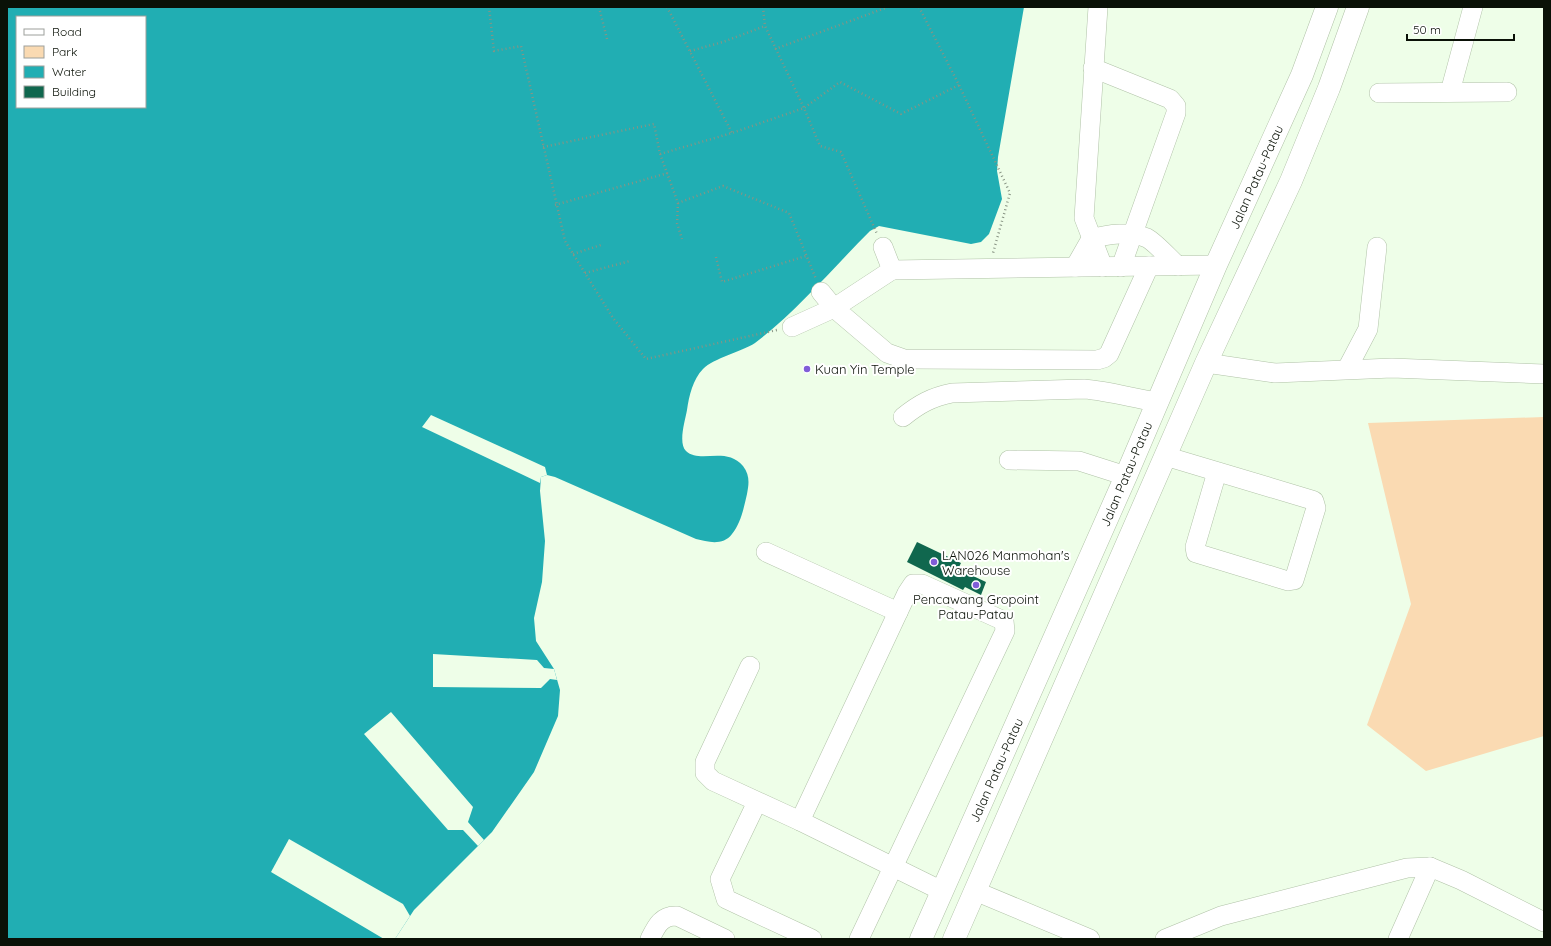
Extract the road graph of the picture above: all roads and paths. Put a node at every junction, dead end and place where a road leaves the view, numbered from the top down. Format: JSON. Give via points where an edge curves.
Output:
{"nodes":[{"id":1,"x":490,"y":7,"type":"edge"},
{"id":2,"x":599,"y":7,"type":"edge"},
{"id":3,"x":667,"y":7,"type":"edge"},
{"id":4,"x":763,"y":7,"type":"edge"},
{"id":5,"x":888,"y":7,"type":"edge"},
{"id":6,"x":919,"y":7,"type":"edge"},
{"id":7,"x":1098,"y":7,"type":"edge"},
{"id":8,"x":1327,"y":7,"type":"edge"},
{"id":9,"x":1358,"y":7,"type":"edge"},
{"id":10,"x":1473,"y":7,"type":"edge"},
{"id":11,"x":765,"y":26,"type":"junction"},
{"id":12,"x":607,"y":39,"type":"dead end"},
{"id":13,"x":775,"y":49,"type":"junction"},
{"id":14,"x":690,"y":51,"type":"junction"},
{"id":15,"x":1093,"y":68,"type":"junction"},
{"id":16,"x":959,"y":85,"type":"junction"},
{"id":17,"x":1450,"y":92,"type":"junction"},
{"id":18,"x":1507,"y":92,"type":"dead end"},
{"id":19,"x":1379,"y":93,"type":"dead end"},
{"id":20,"x":804,"y":108,"type":"junction"},
{"id":21,"x":732,"y":133,"type":"junction"},
{"id":22,"x":544,"y":147,"type":"junction"},
{"id":23,"x":660,"y":154,"type":"junction"},
{"id":24,"x":668,"y":174,"type":"junction"},
{"id":25,"x":678,"y":203,"type":"junction"},
{"id":26,"x":556,"y":205,"type":"junction"},
{"id":27,"x":1133,"y":234,"type":"junction"},
{"id":28,"x":682,"y":239,"type":"dead end"},
{"id":29,"x":1091,"y":239,"type":"junction"},
{"id":30,"x":601,"y":245,"type":"dead end"},
{"id":31,"x":883,"y":247,"type":"joint"},
{"id":32,"x":1377,"y":247,"type":"dead end"},
{"id":33,"x":573,"y":254,"type":"junction"},
{"id":34,"x":806,"y":256,"type":"junction"},
{"id":35,"x":716,"y":257,"type":"dead end"},
{"id":36,"x":630,"y":261,"type":"dead end"},
{"id":37,"x":1216,"y":265,"type":"junction"},
{"id":38,"x":1149,"y":266,"type":"junction"},
{"id":39,"x":1178,"y":266,"type":"junction"},
{"id":40,"x":1112,"y":267,"type":"junction"},
{"id":41,"x":1075,"y":268,"type":"junction"},
{"id":42,"x":988,"y":269,"type":"junction"},
{"id":43,"x":892,"y":270,"type":"junction"},
{"id":44,"x":585,"y":273,"type":"junction"},
{"id":45,"x":821,"y":292,"type":"joint"},
{"id":46,"x":834,"y":308,"type":"junction"},
{"id":47,"x":792,"y":327,"type":"joint"},
{"id":48,"x":1206,"y":363,"type":"junction"},
{"id":49,"x":1347,"y":369,"type":"junction"},
{"id":50,"x":1544,"y":374,"type":"edge"},
{"id":51,"x":1157,"y":402,"type":"junction"},
{"id":52,"x":903,"y":417,"type":"dead end"},
{"id":53,"x":1165,"y":456,"type":"junction"},
{"id":54,"x":1009,"y":460,"type":"dead end"},
{"id":55,"x":1217,"y":472,"type":"junction"},
{"id":56,"x":1126,"y":476,"type":"junction"},
{"id":57,"x":766,"y":552,"type":"dead end"},
{"id":58,"x":898,"y":612,"type":"junction"},
{"id":59,"x":750,"y":666,"type":"dead end"},
{"id":60,"x":757,"y":802,"type":"junction"},
{"id":61,"x":800,"y":821,"type":"junction"},
{"id":62,"x":892,"y":867,"type":"junction"},
{"id":63,"x":1430,"y":868,"type":"junction"},
{"id":64,"x":942,"y":891,"type":"junction"},
{"id":65,"x":975,"y":891,"type":"junction"},
{"id":66,"x":1544,"y":922,"type":"edge"},
{"id":67,"x":650,"y":939,"type":"edge"},
{"id":68,"x":725,"y":939,"type":"edge"},
{"id":69,"x":812,"y":939,"type":"edge"},
{"id":70,"x":859,"y":939,"type":"edge"},
{"id":71,"x":921,"y":939,"type":"edge"},
{"id":72,"x":954,"y":939,"type":"edge"},
{"id":73,"x":1090,"y":939,"type":"edge"},
{"id":74,"x":1165,"y":939,"type":"edge"},
{"id":75,"x":1398,"y":939,"type":"edge"}],
"edges":[{"from":1,"to":22,"type":"path","via":[[494,51],[521,46]]},
{"from":2,"to":12,"type":"path"},
{"from":3,"to":14,"type":"path"},
{"from":4,"to":11,"type":"path"},
{"from":5,"to":13,"type":"path"},
{"from":6,"to":16,"type":"path"},
{"from":7,"to":15,"type":"street"},
{"from":8,"to":37,"type":"main road","name":"Jalan Patau-Patau","via":[[1302,75]]},
{"from":9,"to":48,"type":"main road","via":[[1329,88],[1291,181]]},
{"from":10,"to":17,"type":"street"},
{"from":11,"to":13,"type":"path"},
{"from":11,"to":14,"type":"path"},
{"from":13,"to":20,"type":"path"},
{"from":14,"to":21,"type":"path"},
{"from":15,"to":27,"type":"street","via":[[1170,99],[1176,106],[1176,113]]},
{"from":15,"to":29,"type":"street","via":[[1084,218]]},
{"from":16,"to":20,"type":"path","via":[[902,114],[840,82]]},
{"from":16,"to":42,"type":"path","via":[[1010,193]]},
{"from":17,"to":18,"type":"street"},
{"from":17,"to":19,"type":"street"},
{"from":20,"to":21,"type":"path"},
{"from":20,"to":31,"type":"path","via":[[820,146],[840,152]]},
{"from":21,"to":23,"type":"path"},
{"from":22,"to":23,"type":"path","via":[[654,124]]},
{"from":22,"to":26,"type":"path"},
{"from":23,"to":24,"type":"path"},
{"from":24,"to":25,"type":"path"},
{"from":24,"to":26,"type":"path"},
{"from":25,"to":28,"type":"path","via":[[677,223]]},
{"from":25,"to":34,"type":"path","via":[[723,186],[774,207],[789,214]]},
{"from":26,"to":33,"type":"path","via":[[565,241]]},
{"from":27,"to":29,"type":"street","via":[[1103,235]]},
{"from":27,"to":39,"type":"street","via":[[1148,239]]},
{"from":27,"to":40,"type":"street"},
{"from":29,"to":40,"type":"street"},
{"from":29,"to":41,"type":"street"},
{"from":30,"to":33,"type":"path"},
{"from":31,"to":43,"type":"street"},
{"from":32,"to":49,"type":"street","via":[[1368,329]]},
{"from":33,"to":44,"type":"path"},
{"from":34,"to":35,"type":"path","via":[[722,282]]},
{"from":34,"to":45,"type":"path"},
{"from":36,"to":44,"type":"path"},
{"from":37,"to":39,"type":"street"},
{"from":37,"to":51,"type":"main road","name":"Jalan Patau-Patau"},
{"from":38,"to":39,"type":"street"},
{"from":38,"to":40,"type":"street"},
{"from":38,"to":46,"type":"street","via":[[1109,354],[1097,360],[896,357],[886,353]]},
{"from":40,"to":41,"type":"street"},
{"from":41,"to":42,"type":"street"},
{"from":42,"to":43,"type":"street"},
{"from":43,"to":46,"type":"street"},
{"from":44,"to":47,"type":"path","via":[[613,318],[646,359]]},
{"from":45,"to":46,"type":"street"},
{"from":46,"to":47,"type":"street"},
{"from":48,"to":49,"type":"street","via":[[1275,373]]},
{"from":48,"to":53,"type":"main road"},
{"from":49,"to":50,"type":"street","via":[[1392,368]]},
{"from":51,"to":52,"type":"street","via":[[1084,389],[952,393],[934,396]]},
{"from":51,"to":56,"type":"main road","name":"Jalan Patau-Patau"},
{"from":53,"to":55,"type":"street"},
{"from":53,"to":65,"type":"main road"},
{"from":54,"to":56,"type":"street","via":[[1079,461]]},
{"from":55,"to":55,"type":"street","via":[[1314,501],[1316,508],[1294,580],[1288,581],[1196,553],[1195,547]]},
{"from":56,"to":64,"type":"main road","name":"Jalan Patau-Patau"},
{"from":57,"to":58,"type":"street"},
{"from":58,"to":61,"type":"street"},
{"from":58,"to":62,"type":"street","via":[[913,584],[922,584],[1004,622],[1005,631]]},
{"from":59,"to":60,"type":"street","via":[[705,762],[705,773],[712,781]]},
{"from":60,"to":61,"type":"street"},
{"from":60,"to":69,"type":"street","via":[[720,879],[722,890],[726,899]]},
{"from":61,"to":62,"type":"street"},
{"from":62,"to":64,"type":"street"},
{"from":62,"to":70,"type":"street"},
{"from":63,"to":66,"type":"street","via":[[1461,880]]},
{"from":63,"to":74,"type":"street","via":[[1408,868],[1234,912]]},
{"from":63,"to":75,"type":"street"},
{"from":64,"to":71,"type":"main road","name":"Jalan Patau-Patau"},
{"from":65,"to":72,"type":"main road"},
{"from":65,"to":73,"type":"street"},
{"from":67,"to":68,"type":"street","via":[[661,920],[677,916]]}]}
